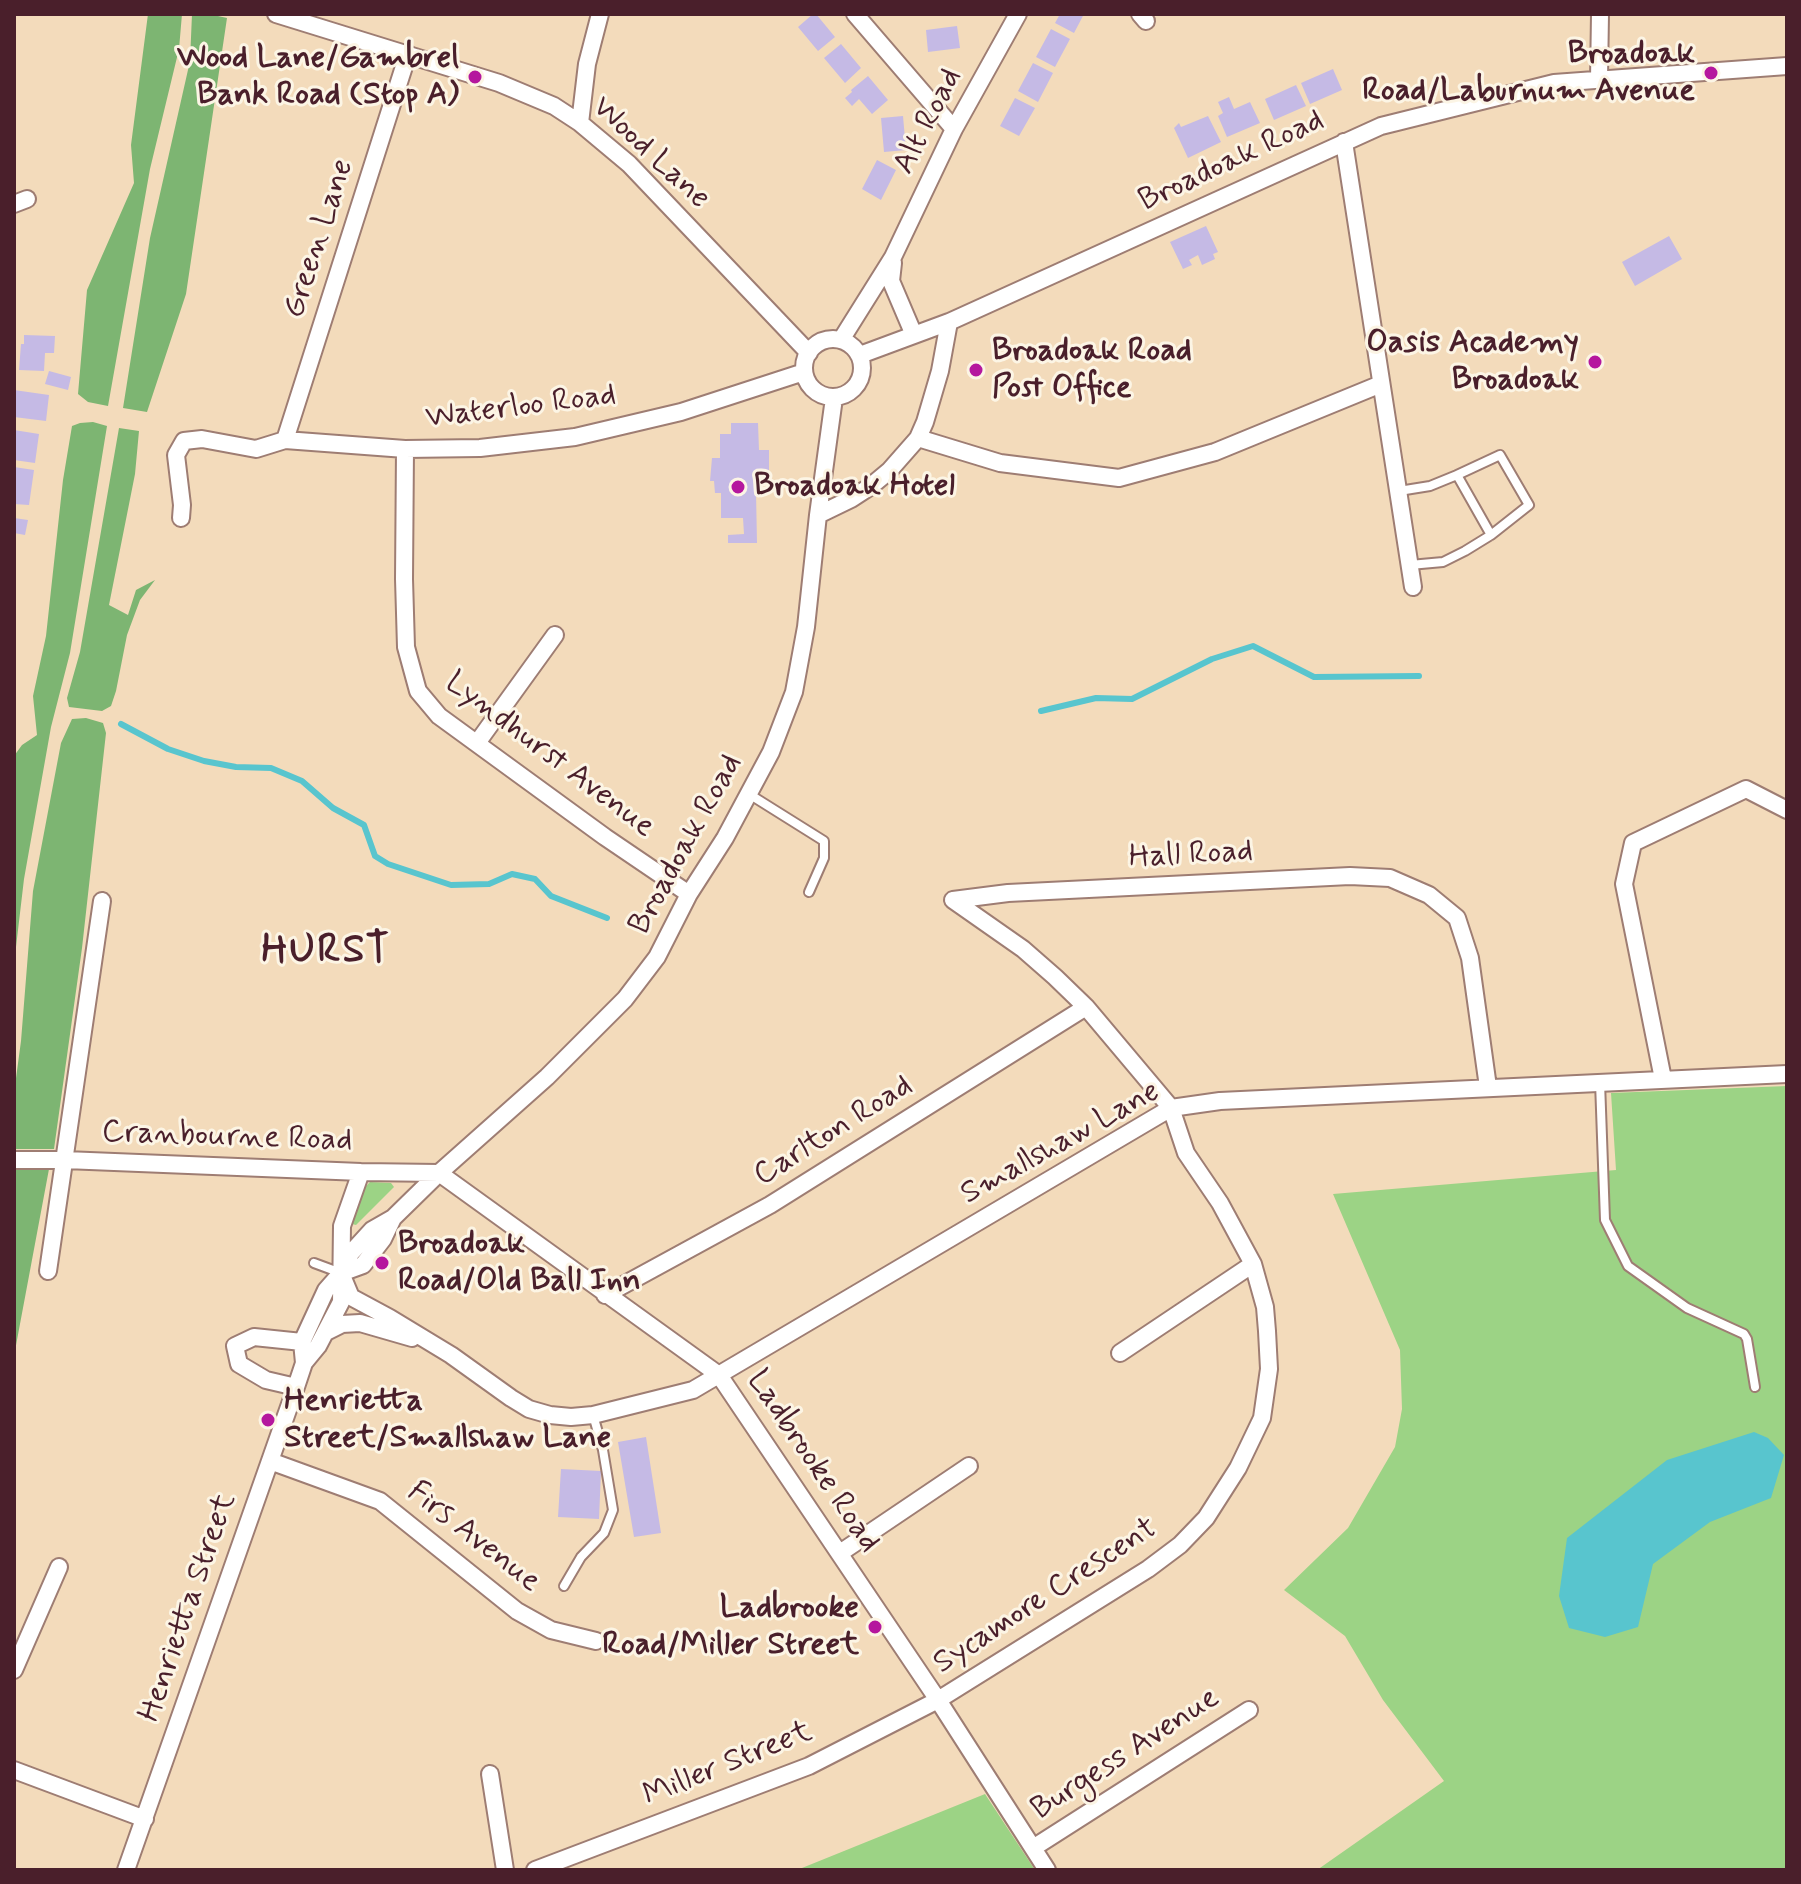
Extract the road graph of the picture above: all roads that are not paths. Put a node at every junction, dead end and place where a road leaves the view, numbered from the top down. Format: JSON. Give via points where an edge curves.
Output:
{"nodes":[{"id":1,"x":276,"y":14,"type":"edge"},
{"id":2,"x":600,"y":14,"type":"edge"},
{"id":3,"x":855,"y":14,"type":"edge"},
{"id":4,"x":1018,"y":14,"type":"edge"},
{"id":5,"x":1600,"y":14,"type":"edge"},
{"id":6,"x":408,"y":54,"type":"junction"},
{"id":7,"x":1787,"y":66,"type":"edge"},
{"id":8,"x":1599,"y":79,"type":"junction"},
{"id":9,"x":580,"y":123,"type":"junction"},
{"id":10,"x":954,"y":129,"type":"junction"},
{"id":11,"x":1344,"y":142,"type":"junction"},
{"id":12,"x":893,"y":257,"type":"junction"},
{"id":13,"x":949,"y":322,"type":"junction"},
{"id":14,"x":914,"y":335,"type":"junction"},
{"id":15,"x":841,"y":340,"type":"junction"},
{"id":16,"x":809,"y":353,"type":"junction"},
{"id":17,"x":860,"y":355,"type":"junction"},
{"id":18,"x":804,"y":372,"type":"junction"},
{"id":19,"x":1381,"y":384,"type":"junction"},
{"id":20,"x":834,"y":398,"type":"junction"},
{"id":21,"x":918,"y":438,"type":"junction"},
{"id":22,"x":285,"y":440,"type":"junction"},
{"id":23,"x":405,"y":449,"type":"junction"},
{"id":24,"x":1457,"y":475,"type":"junction"},
{"id":25,"x":1398,"y":491,"type":"junction"},
{"id":26,"x":818,"y":515,"type":"junction"},
{"id":27,"x":181,"y":518,"type":"dead end"},
{"id":28,"x":1491,"y":535,"type":"junction"},
{"id":29,"x":1410,"y":565,"type":"junction"},
{"id":30,"x":1413,"y":587,"type":"dead end"},
{"id":31,"x":555,"y":635,"type":"dead end"},
{"id":32,"x":477,"y":743,"type":"junction"},
{"id":33,"x":749,"y":794,"type":"junction"},
{"id":34,"x":1787,"y":810,"type":"edge"},
{"id":35,"x":809,"y":892,"type":"dead end"},
{"id":36,"x":689,"y":894,"type":"junction"},
{"id":37,"x":102,"y":901,"type":"dead end"},
{"id":38,"x":1086,"y":1007,"type":"junction"},
{"id":39,"x":1787,"y":1074,"type":"edge"},
{"id":40,"x":1663,"y":1079,"type":"junction"},
{"id":41,"x":1600,"y":1082,"type":"junction"},
{"id":42,"x":1488,"y":1087,"type":"junction"},
{"id":43,"x":1171,"y":1108,"type":"junction"},
{"id":44,"x":14,"y":1160,"type":"edge"},
{"id":45,"x":60,"y":1160,"type":"junction"},
{"id":46,"x":361,"y":1172,"type":"junction"},
{"id":47,"x":439,"y":1173,"type":"junction"},
{"id":48,"x":314,"y":1263,"type":"dead end"},
{"id":49,"x":1253,"y":1264,"type":"junction"},
{"id":50,"x":48,"y":1271,"type":"dead end"},
{"id":51,"x":341,"y":1273,"type":"junction"},
{"id":52,"x":605,"y":1295,"type":"junction"},
{"id":53,"x":318,"y":1328,"type":"junction"},
{"id":54,"x":302,"y":1342,"type":"junction"},
{"id":55,"x":429,"y":1342,"type":"junction"},
{"id":56,"x":1120,"y":1353,"type":"dead end"},
{"id":57,"x":304,"y":1363,"type":"junction"},
{"id":58,"x":719,"y":1375,"type":"junction"},
{"id":59,"x":296,"y":1387,"type":"junction"},
{"id":60,"x":1755,"y":1387,"type":"dead end"},
{"id":61,"x":593,"y":1415,"type":"junction"},
{"id":62,"x":270,"y":1461,"type":"junction"},
{"id":63,"x":969,"y":1466,"type":"dead end"},
{"id":64,"x":840,"y":1553,"type":"junction"},
{"id":65,"x":59,"y":1567,"type":"dead end"},
{"id":66,"x":564,"y":1586,"type":"dead end"},
{"id":67,"x":596,"y":1641,"type":"dead end"},
{"id":68,"x":14,"y":1670,"type":"edge"},
{"id":69,"x":938,"y":1700,"type":"junction"},
{"id":70,"x":1249,"y":1710,"type":"dead end"},
{"id":71,"x":14,"y":1770,"type":"edge"},
{"id":72,"x":490,"y":1774,"type":"dead end"},
{"id":73,"x":145,"y":1819,"type":"junction"},
{"id":74,"x":1033,"y":1848,"type":"junction"},
{"id":75,"x":126,"y":1870,"type":"edge"},
{"id":76,"x":505,"y":1870,"type":"edge"},
{"id":77,"x":535,"y":1870,"type":"edge"},
{"id":78,"x":1047,"y":1870,"type":"edge"}],
"edges":[{"from":1,"to":6,"type":"street","name":"Wood Lane"},
{"from":2,"to":9,"type":"street"},
{"from":3,"to":10,"type":"street"},
{"from":4,"to":10,"type":"street","name":"Alt Road"},
{"from":5,"to":8,"type":"street"},
{"from":6,"to":9,"type":"street","name":"Wood Lane","via":[[499,83]]},
{"from":6,"to":22,"type":"street","name":"Green Lane"},
{"from":7,"to":8,"type":"street","name":"Broadoak Road"},
{"from":8,"to":11,"type":"street","name":"Broadoak Road","via":[[1554,83],[1381,126]]},
{"from":9,"to":16,"type":"street","name":"Wood Lane","via":[[629,164]]},
{"from":10,"to":12,"type":"street","name":"Alt Road"},
{"from":11,"to":13,"type":"street","name":"Broadoak Road"},
{"from":11,"to":19,"type":"street"},
{"from":12,"to":14,"type":"street","via":[[891,281]]},
{"from":12,"to":15,"type":"street","name":"Alt Road"},
{"from":13,"to":14,"type":"street","name":"Broadoak Road"},
{"from":13,"to":21,"type":"street","via":[[937,383]]},
{"from":14,"to":17,"type":"street","name":"Broadoak Road"},
{"from":15,"to":16,"type":"street","via":[[823,341]]},
{"from":15,"to":17,"type":"street"},
{"from":16,"to":18,"type":"street"},
{"from":17,"to":20,"type":"street","via":[[858,384]]},
{"from":18,"to":20,"type":"street","via":[[817,393]]},
{"from":18,"to":23,"type":"street","name":"Waterloo Road","via":[[681,412],[575,437],[480,448]]},
{"from":19,"to":21,"type":"street","via":[[1215,452],[1119,478],[1000,463]]},
{"from":19,"to":25,"type":"street"},
{"from":20,"to":26,"type":"street","name":"Broadoak Road"},
{"from":21,"to":26,"type":"street","via":[[871,486]]},
{"from":22,"to":23,"type":"street","name":"Waterloo Road"},
{"from":22,"to":27,"type":"street","name":"Waterloo Road","via":[[256,449],[230,442],[184,441],[176,455]]},
{"from":23,"to":32,"type":"street","name":"Lyndhurst Avenue","via":[[406,647],[418,691],[439,716]]},
{"from":24,"to":25,"type":"lane"},
{"from":24,"to":28,"type":"lane"},
{"from":24,"to":28,"type":"lane","via":[[1500,455],[1529,505]]},
{"from":25,"to":29,"type":"street"},
{"from":26,"to":33,"type":"street","name":"Broadoak Road","via":[[794,692]]},
{"from":28,"to":29,"type":"lane","via":[[1443,562]]},
{"from":29,"to":30,"type":"street"},
{"from":31,"to":32,"type":"street"},
{"from":32,"to":36,"type":"street","name":"Lyndhurst Avenue"},
{"from":33,"to":35,"type":"lane","via":[[824,841],[824,858]]},
{"from":33,"to":36,"type":"street","name":"Broadoak Road"},
{"from":34,"to":40,"type":"street","via":[[1746,789],[1633,843],[1624,884]]},
{"from":36,"to":47,"type":"street","name":"Broadoak Road","via":[[657,957],[625,999]]},
{"from":37,"to":45,"type":"street"},
{"from":38,"to":42,"type":"street","name":"Hall Road","via":[[1023,949],[953,900],[1008,893],[1390,878],[1429,895],[1457,918],[1470,958]]},
{"from":38,"to":43,"type":"street"},
{"from":38,"to":52,"type":"street","name":"Carlton Road","via":[[770,1205]]},
{"from":39,"to":40,"type":"street","name":"Smallshaw Lane"},
{"from":40,"to":41,"type":"street","name":"Smallshaw Lane"},
{"from":41,"to":42,"type":"street","name":"Smallshaw Lane"},
{"from":41,"to":60,"type":"lane","via":[[1605,1220],[1628,1266],[1687,1308],[1744,1334]]},
{"from":42,"to":43,"type":"street","name":"Smallshaw Lane"},
{"from":43,"to":49,"type":"street","name":"Sycamore Crescent","via":[[1186,1153]]},
{"from":43,"to":58,"type":"street","name":"Smallshaw Lane"},
{"from":44,"to":45,"type":"street","name":"Cranbourne Road"},
{"from":45,"to":46,"type":"street","name":"Cranbourne Road"},
{"from":45,"to":50,"type":"street"},
{"from":46,"to":47,"type":"street","name":"Cranbourne Road"},
{"from":46,"to":51,"type":"street","via":[[342,1226]]},
{"from":47,"to":51,"type":"street","name":"Broadoak Road","via":[[393,1218],[372,1230]]},
{"from":47,"to":52,"type":"street","name":"Ladbrooke Road"},
{"from":48,"to":51,"type":"lane"},
{"from":49,"to":56,"type":"street"},
{"from":49,"to":69,"type":"street","name":"Sycamore Crescent","via":[[1267,1331],[1269,1369],[1262,1418],[1206,1518],[1148,1569]]},
{"from":51,"to":53,"type":"street","name":"Henrietta Street","via":[[326,1290]]},
{"from":51,"to":55,"type":"street","name":"Smallshaw Lane","via":[[351,1297]]},
{"from":52,"to":58,"type":"street","name":"Ladbrooke Road"},
{"from":53,"to":54,"type":"street","name":"Henrietta Street"},
{"from":53,"to":55,"type":"street","name":"Smallshaw Lane","via":[[360,1323]]},
{"from":53,"to":57,"type":"street","name":"Henrietta Street","via":[[318,1346]]},
{"from":54,"to":57,"type":"street","name":"Henrietta Street"},
{"from":54,"to":59,"type":"street","via":[[254,1337],[235,1346],[239,1364],[266,1380]]},
{"from":55,"to":61,"type":"street","name":"Smallshaw Lane","via":[[529,1409],[571,1417]]},
{"from":57,"to":59,"type":"street","name":"Henrietta Street"},
{"from":58,"to":61,"type":"street","name":"Smallshaw Lane","via":[[693,1390]]},
{"from":58,"to":64,"type":"street","name":"Ladbrooke Road"},
{"from":59,"to":62,"type":"street","name":"Henrietta Street"},
{"from":61,"to":66,"type":"lane","via":[[613,1510],[604,1533]]},
{"from":62,"to":67,"type":"street","name":"Firs Avenue","via":[[380,1501],[517,1611],[551,1630]]},
{"from":62,"to":73,"type":"street","name":"Henrietta Street"},
{"from":63,"to":64,"type":"street"},
{"from":64,"to":69,"type":"street","name":"Ladbrooke Road"},
{"from":65,"to":68,"type":"street"},
{"from":69,"to":74,"type":"street","name":"Ladbrooke Road"},
{"from":69,"to":77,"type":"street","name":"Miller Street","via":[[809,1766]]},
{"from":70,"to":74,"type":"street","name":"Burgess Avenue"},
{"from":71,"to":73,"type":"street"},
{"from":72,"to":76,"type":"street"},
{"from":73,"to":75,"type":"street","name":"Henrietta Street"},
{"from":74,"to":78,"type":"street","name":"Ladbrooke Road"}]}
